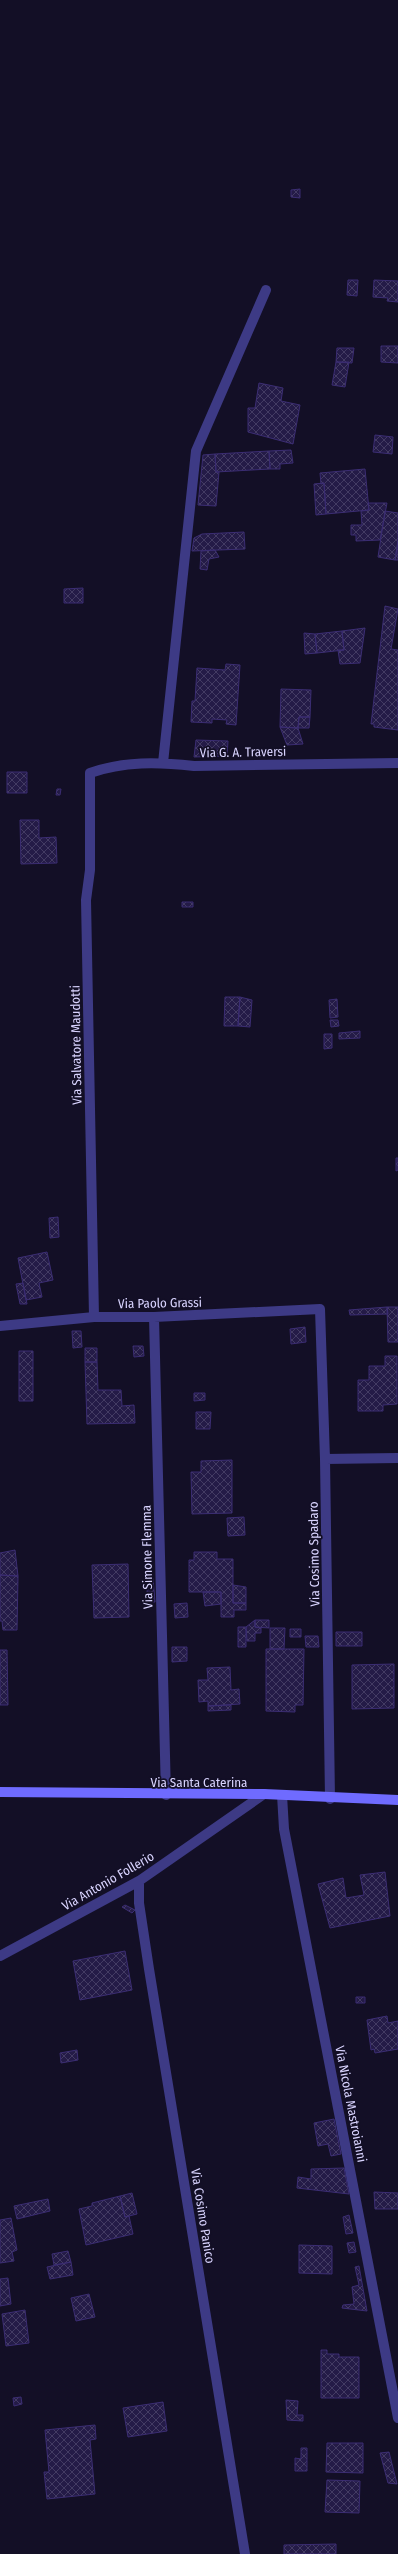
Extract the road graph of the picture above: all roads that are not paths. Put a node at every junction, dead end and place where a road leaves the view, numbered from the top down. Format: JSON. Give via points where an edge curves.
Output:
{"nodes":[{"id":1,"x":266,"y":290,"type":"dead end"},
{"id":2,"x":163,"y":763,"type":"junction"},
{"id":3,"x":398,"y":763,"type":"edge"},
{"id":4,"x":90,"y":773,"type":"joint"},
{"id":5,"x":320,"y":1309,"type":"joint"},
{"id":6,"x":94,"y":1317,"type":"junction"},
{"id":7,"x":154,"y":1317,"type":"junction"},
{"id":8,"x":0,"y":1326,"type":"edge"},
{"id":9,"x":398,"y":1458,"type":"edge"},
{"id":10,"x":325,"y":1459,"type":"junction"},
{"id":11,"x":0,"y":1792,"type":"edge"},
{"id":12,"x":264,"y":1794,"type":"junction"},
{"id":13,"x":166,"y":1795,"type":"junction"},
{"id":14,"x":282,"y":1795,"type":"junction"},
{"id":15,"x":330,"y":1799,"type":"junction"},
{"id":16,"x":398,"y":1800,"type":"edge"},
{"id":17,"x":139,"y":1881,"type":"junction"},
{"id":18,"x":0,"y":1956,"type":"edge"},
{"id":19,"x":398,"y":2418,"type":"edge"},
{"id":20,"x":245,"y":2554,"type":"edge"}],
"edges":[{"from":1,"to":2,"type":"street","via":[[196,451]]},
{"from":2,"to":3,"type":"street","name":"Via G. A. Traversi","via":[[194,766]]},
{"from":2,"to":4,"type":"street","name":"Via G. A. Traversi","via":[[112,765]]},
{"from":4,"to":6,"type":"street","name":"Via Salvatore Maudotti","via":[[90,870],[86,900]]},
{"from":5,"to":7,"type":"street","name":"Via Paolo Grassi"},
{"from":5,"to":10,"type":"street","name":"Via Cosimo Spadaro"},
{"from":6,"to":7,"type":"street","name":"Via Paolo Grassi"},
{"from":6,"to":8,"type":"street","name":"Via Paolo Grassi"},
{"from":7,"to":13,"type":"street","name":"Via Simone Flemma"},
{"from":9,"to":10,"type":"street"},
{"from":10,"to":15,"type":"street","name":"Via Cosimo Spadaro"},
{"from":11,"to":13,"type":"street","name":"Via Santa Caterina"},
{"from":12,"to":13,"type":"street","name":"Via Santa Caterina"},
{"from":12,"to":14,"type":"street","name":"Via Santa Caterina"},
{"from":12,"to":17,"type":"street","name":"Via Antonio Follerio"},
{"from":14,"to":15,"type":"street","name":"Via Santa Caterina"},
{"from":14,"to":19,"type":"street","name":"Via Nicola Mastroianni","via":[[284,1829]]},
{"from":15,"to":16,"type":"street","name":"Via Santa Caterina"},
{"from":17,"to":18,"type":"street","name":"Via Antonio Follerio"},
{"from":17,"to":20,"type":"street","name":"Via Cosimo Panico","via":[[139,1903]]}]}
